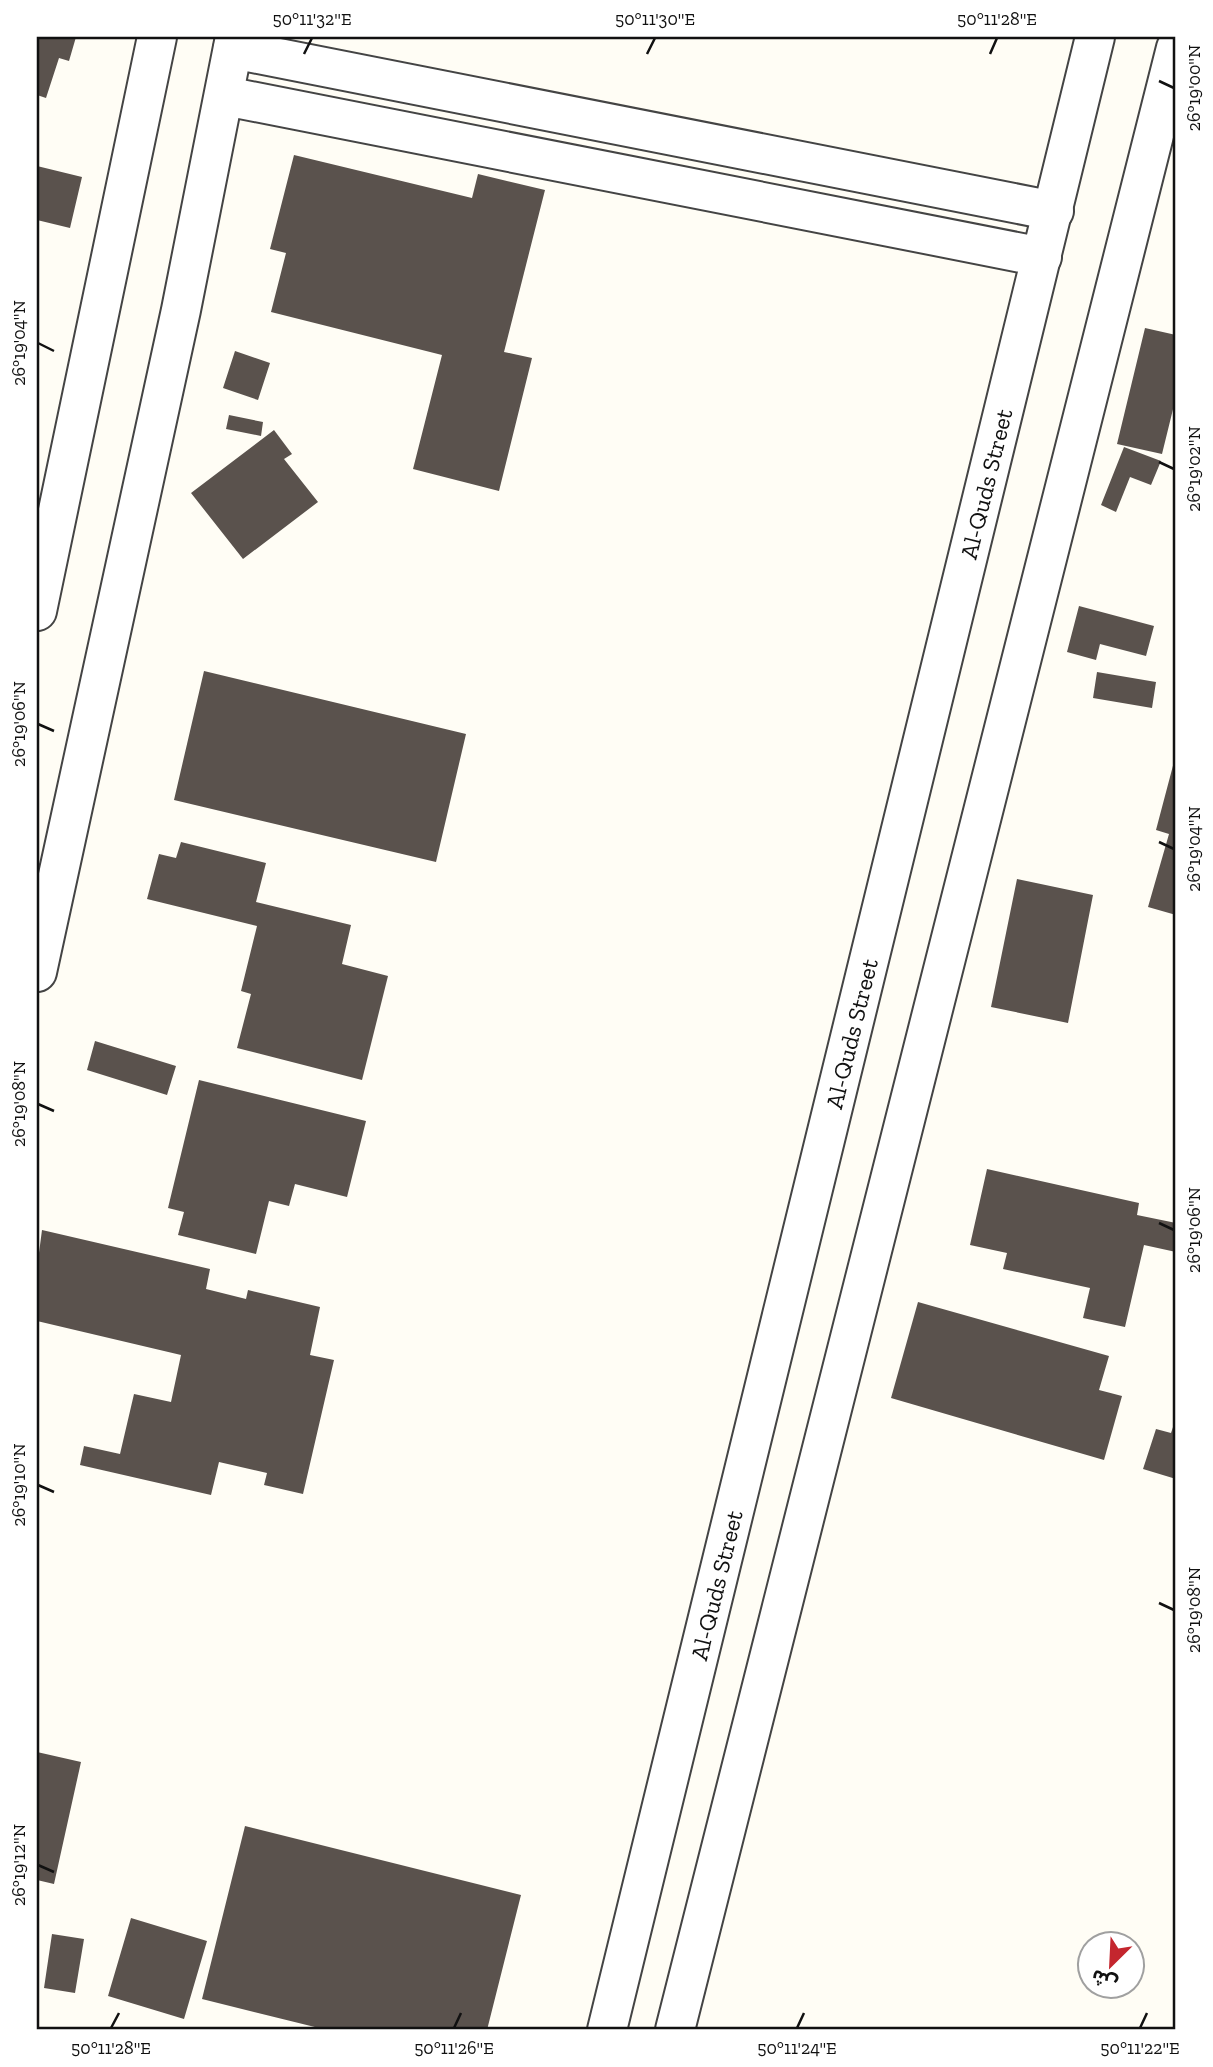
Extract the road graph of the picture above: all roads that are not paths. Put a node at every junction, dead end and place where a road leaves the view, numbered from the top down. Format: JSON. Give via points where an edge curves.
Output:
{"nodes":[{"id":1,"x":158,"y":37,"type":"edge"},
{"id":2,"x":1095,"y":37,"type":"edge"},
{"id":3,"x":234,"y":43,"type":"edge"},
{"id":4,"x":1176,"y":48,"type":"edge"},
{"id":5,"x":225,"y":96,"type":"junction"},
{"id":6,"x":1054,"y":211,"type":"junction"},
{"id":7,"x":1042,"y":257,"type":"junction"},
{"id":8,"x":37,"y":611,"type":"edge"},
{"id":9,"x":37,"y":972,"type":"edge"},
{"id":10,"x":607,"y":2030,"type":"edge"},
{"id":11,"x":675,"y":2030,"type":"edge"}],
"edges":[{"from":1,"to":8,"type":"street"},
{"from":2,"to":6,"type":"street","name":"Al-Quds Street"},
{"from":3,"to":5,"type":"street"},
{"from":3,"to":6,"type":"street"},
{"from":4,"to":11,"type":"street"},
{"from":5,"to":7,"type":"street"},
{"from":5,"to":9,"type":"street"},
{"from":6,"to":7,"type":"street","name":"Al-Quds Street"},
{"from":7,"to":10,"type":"street","name":"Al-Quds Street"}]}
